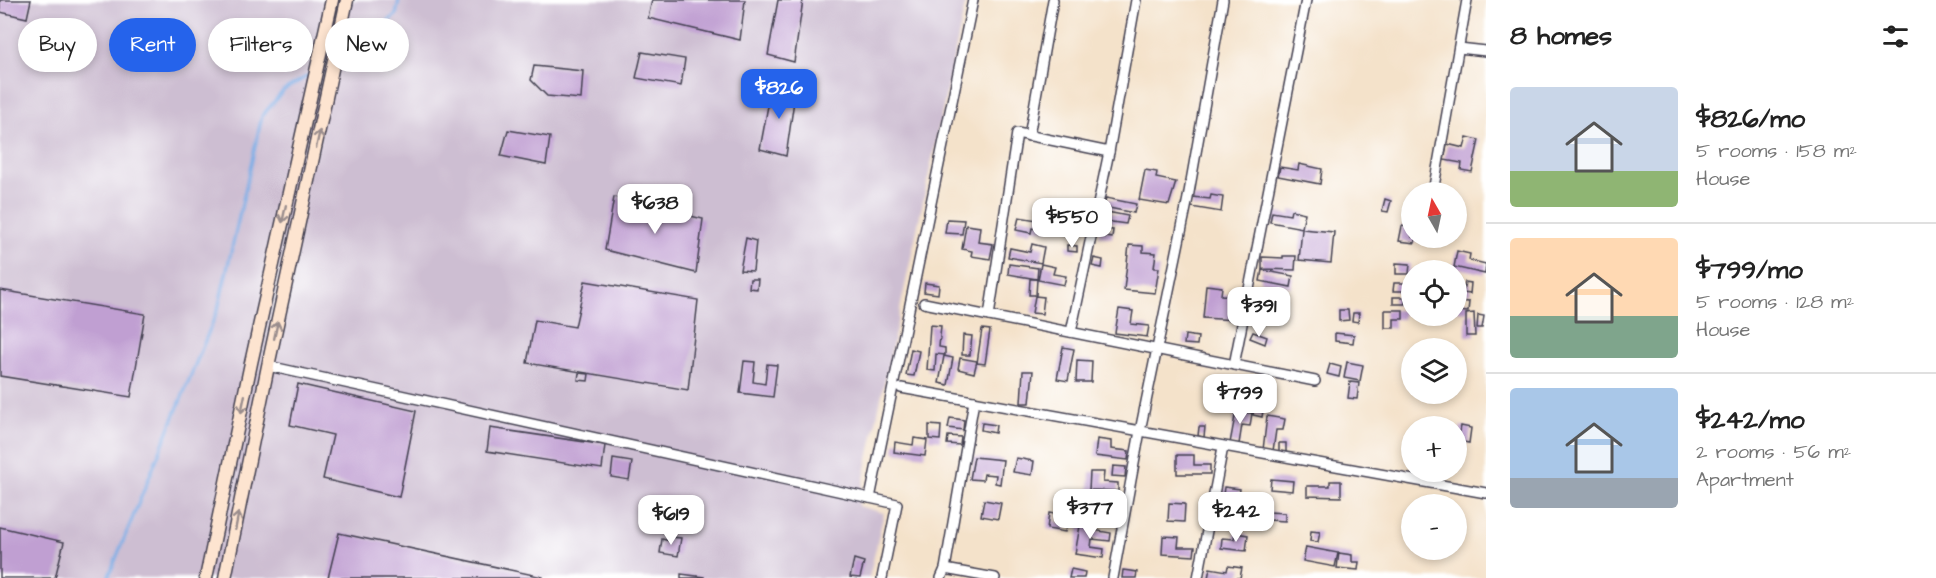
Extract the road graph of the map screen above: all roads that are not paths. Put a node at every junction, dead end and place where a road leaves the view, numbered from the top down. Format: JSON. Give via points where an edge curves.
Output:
{"nodes":[{"id":1,"x":332,"y":0,"type":"edge"},
{"id":2,"x":347,"y":0,"type":"edge"},
{"id":3,"x":973,"y":0,"type":"edge"},
{"id":4,"x":1053,"y":0,"type":"edge"},
{"id":5,"x":1136,"y":0,"type":"edge"},
{"id":6,"x":1223,"y":0,"type":"edge"},
{"id":7,"x":1306,"y":0,"type":"edge"},
{"id":8,"x":1467,"y":0,"type":"edge"},
{"id":9,"x":1459,"y":48,"type":"junction"},
{"id":10,"x":1486,"y":51,"type":"edge"},
{"id":11,"x":1029,"y":136,"type":"junction"},
{"id":12,"x":1109,"y":152,"type":"junction"},
{"id":13,"x":1435,"y":182,"type":"edge"},
{"id":14,"x":924,"y":303,"type":"dead end"},
{"id":15,"x":988,"y":316,"type":"junction"},
{"id":16,"x":1071,"y":332,"type":"junction"},
{"id":17,"x":1157,"y":349,"type":"junction"},
{"id":18,"x":1234,"y":364,"type":"junction"},
{"id":19,"x":268,"y":366,"type":"junction"},
{"id":20,"x":1316,"y":381,"type":"dead end"},
{"id":21,"x":902,"y":388,"type":"dead end"},
{"id":22,"x":974,"y":401,"type":"junction"},
{"id":23,"x":1140,"y":431,"type":"junction"},
{"id":24,"x":1223,"y":447,"type":"junction"},
{"id":25,"x":1486,"y":493,"type":"edge"},
{"id":26,"x":870,"y":498,"type":"junction"},
{"id":27,"x":943,"y":573,"type":"edge"},
{"id":28,"x":206,"y":578,"type":"edge"},
{"id":29,"x":225,"y":578,"type":"edge"},
{"id":30,"x":882,"y":578,"type":"edge"},
{"id":31,"x":995,"y":578,"type":"edge"},
{"id":32,"x":1113,"y":578,"type":"edge"},
{"id":33,"x":1198,"y":578,"type":"edge"}],
"edges":[{"from":1,"to":28,"type":"main road","one_way":true},
{"from":19,"to":2,"type":"main road","one_way":true},
{"from":3,"to":26,"type":"street"},
{"from":4,"to":11,"type":"street"},
{"from":5,"to":12,"type":"street"},
{"from":6,"to":17,"type":"street"},
{"from":7,"to":18,"type":"street"},
{"from":8,"to":9,"type":"street"},
{"from":9,"to":10,"type":"street"},
{"from":9,"to":13,"type":"street"},
{"from":11,"to":12,"type":"street"},
{"from":11,"to":15,"type":"street","via":[[1017,133]]},
{"from":12,"to":16,"type":"street"},
{"from":14,"to":15,"type":"street"},
{"from":15,"to":16,"type":"street"},
{"from":16,"to":17,"type":"street"},
{"from":17,"to":18,"type":"street"},
{"from":17,"to":23,"type":"street"},
{"from":18,"to":20,"type":"street"},
{"from":19,"to":26,"type":"street"},
{"from":29,"to":19,"type":"main road","one_way":true},
{"from":21,"to":22,"type":"street"},
{"from":22,"to":23,"type":"street"},
{"from":22,"to":27,"type":"street"},
{"from":23,"to":24,"type":"street"},
{"from":23,"to":32,"type":"street"},
{"from":24,"to":25,"type":"street"},
{"from":24,"to":33,"type":"street"},
{"from":26,"to":30,"type":"street","via":[[897,504]]},
{"from":27,"to":31,"type":"street"}]}
